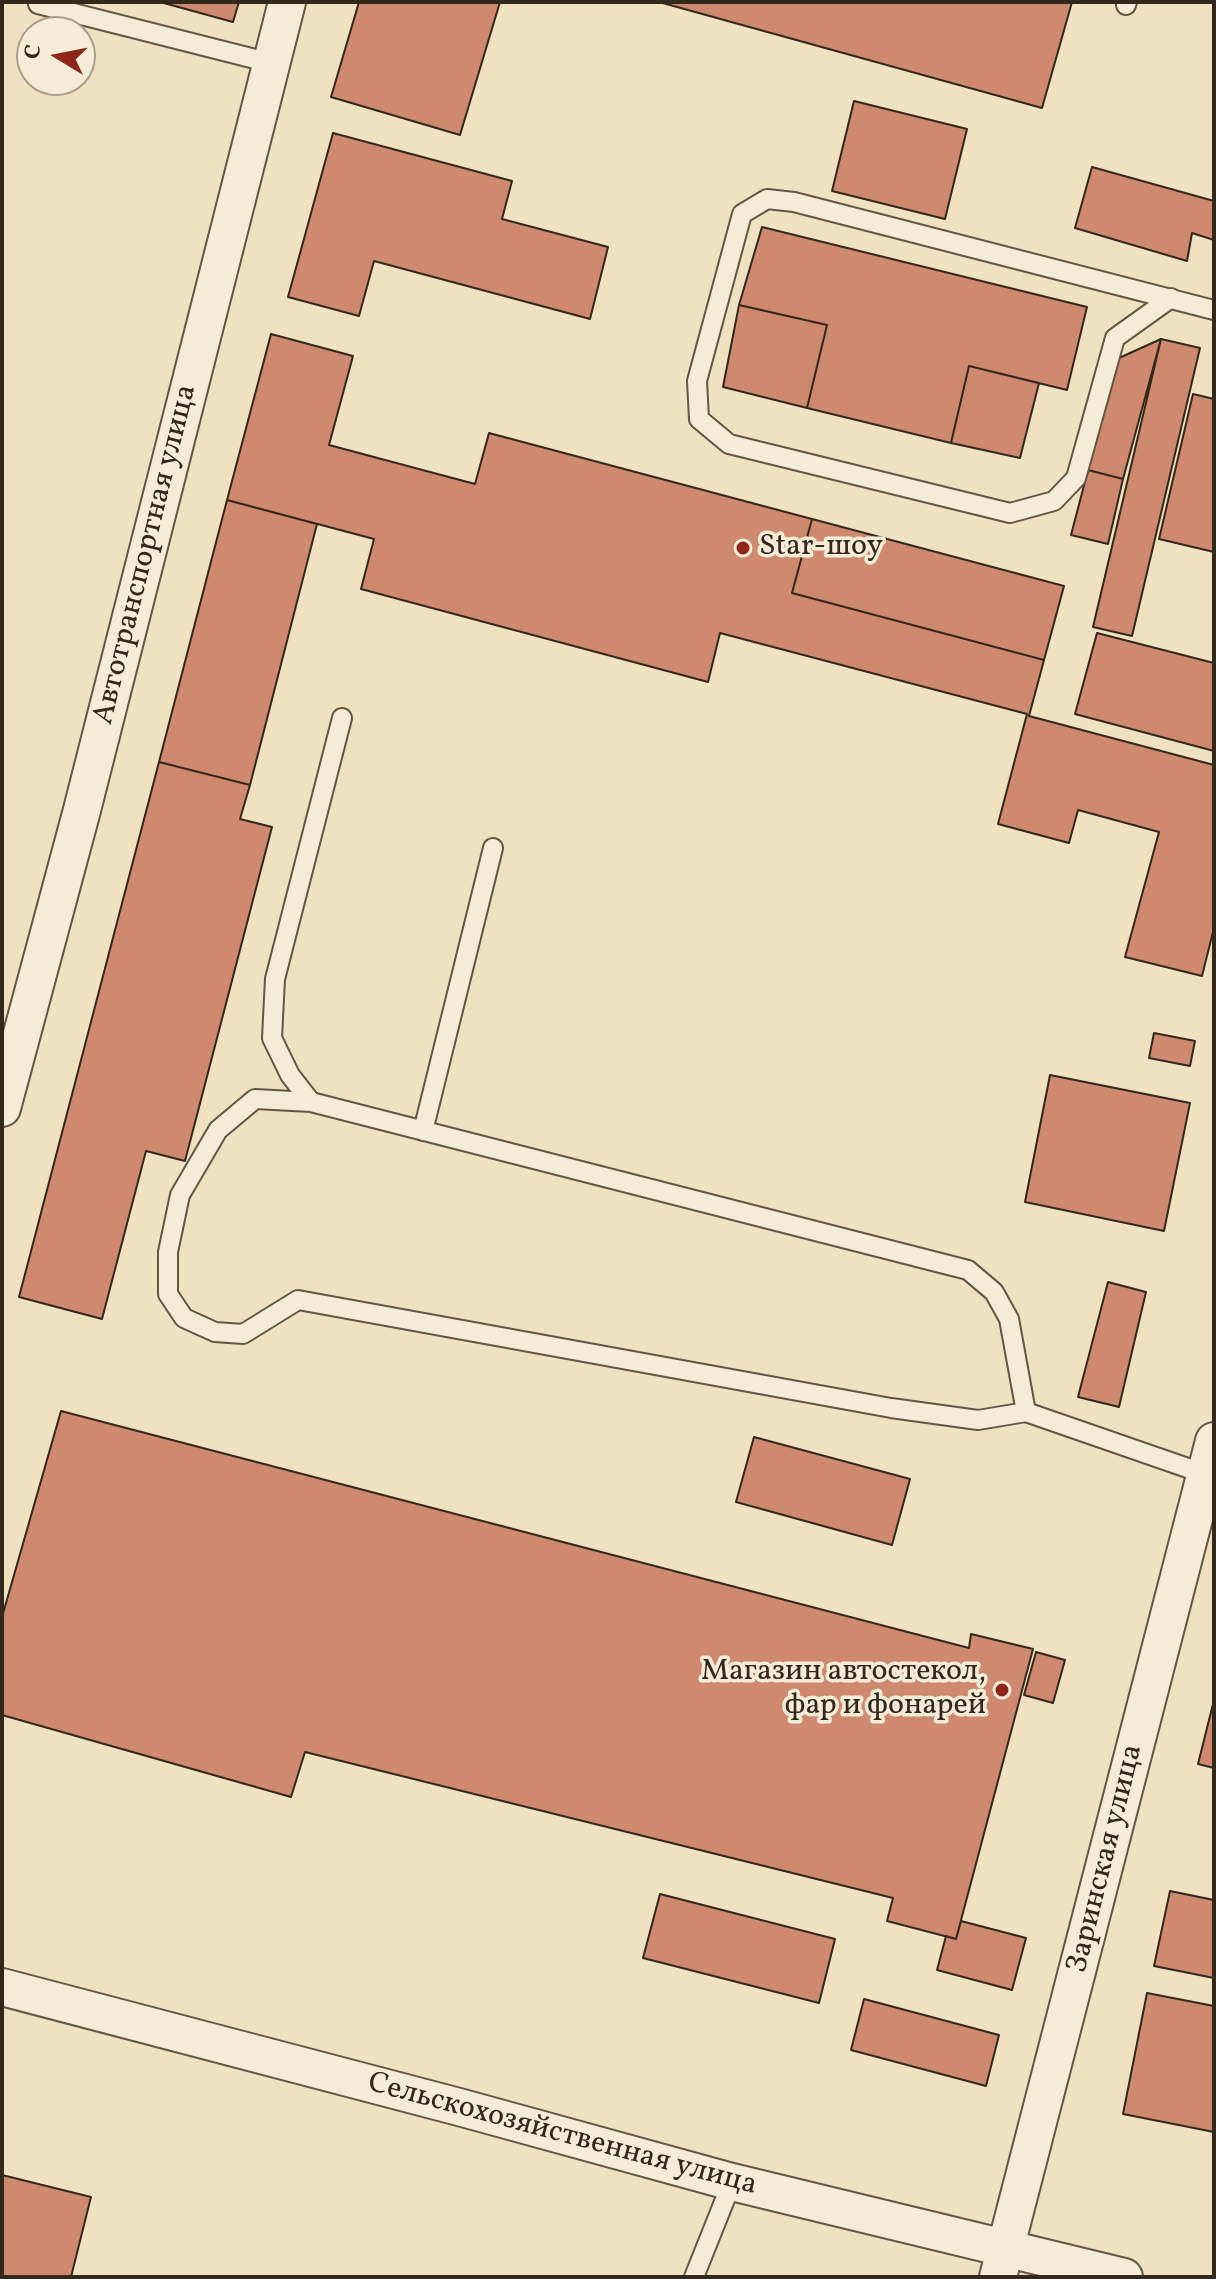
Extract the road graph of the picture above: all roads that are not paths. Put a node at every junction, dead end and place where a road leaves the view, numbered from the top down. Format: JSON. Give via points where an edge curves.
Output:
{"nodes":[{"id":1,"x":287,"y":2,"type":"edge"},
{"id":2,"x":38,"y":4,"type":"edge"},
{"id":3,"x":271,"y":63,"type":"junction"},
{"id":4,"x":1171,"y":298,"type":"junction"},
{"id":5,"x":1214,"y":310,"type":"edge"},
{"id":6,"x":342,"y":718,"type":"dead end"},
{"id":7,"x":493,"y":848,"type":"dead end"},
{"id":8,"x":311,"y":1102,"type":"junction"},
{"id":9,"x":2,"y":1108,"type":"edge"},
{"id":10,"x":423,"y":1131,"type":"junction"},
{"id":11,"x":1026,"y":1412,"type":"junction"},
{"id":12,"x":1210,"y":1457,"type":"edge"},
{"id":13,"x":2,"y":1987,"type":"edge"},
{"id":14,"x":732,"y":2182,"type":"junction"},
{"id":15,"x":1002,"y":2263,"type":"edge"},
{"id":16,"x":694,"y":2277,"type":"edge"},
{"id":17,"x":1124,"y":2277,"type":"edge"}],
"edges":[{"from":1,"to":3,"type":"street","name":"Автотранспортная улица"},
{"from":2,"to":3,"type":"lane"},
{"from":3,"to":9,"type":"street","name":"Автотранспортная улица"},
{"from":4,"to":4,"type":"lane","via":[[767,199],[742,214],[697,381],[699,419],[729,444],[1010,513],[1054,501],[1076,478],[1115,338]]},
{"from":4,"to":5,"type":"lane"},
{"from":6,"to":8,"type":"lane","via":[[275,979],[272,1038]]},
{"from":7,"to":10,"type":"lane"},
{"from":8,"to":10,"type":"lane"},
{"from":8,"to":11,"type":"lane","via":[[255,1099],[218,1130],[187,1182],[168,1252],[168,1294],[184,1318],[215,1332],[243,1334],[298,1300],[891,1408],[978,1420]]},
{"from":10,"to":11,"type":"lane","via":[[968,1270],[994,1292],[1009,1319]]},
{"from":11,"to":12,"type":"lane"},
{"from":12,"to":15,"type":"street","name":"Заринская улица"},
{"from":13,"to":14,"type":"street","name":"Сельскохозяйственная улица"},
{"from":14,"to":15,"type":"street","name":"Сельскохозяйственная улица"},
{"from":14,"to":16,"type":"lane"},
{"from":15,"to":17,"type":"street","name":"Сельскохозяйственная улица"}]}
